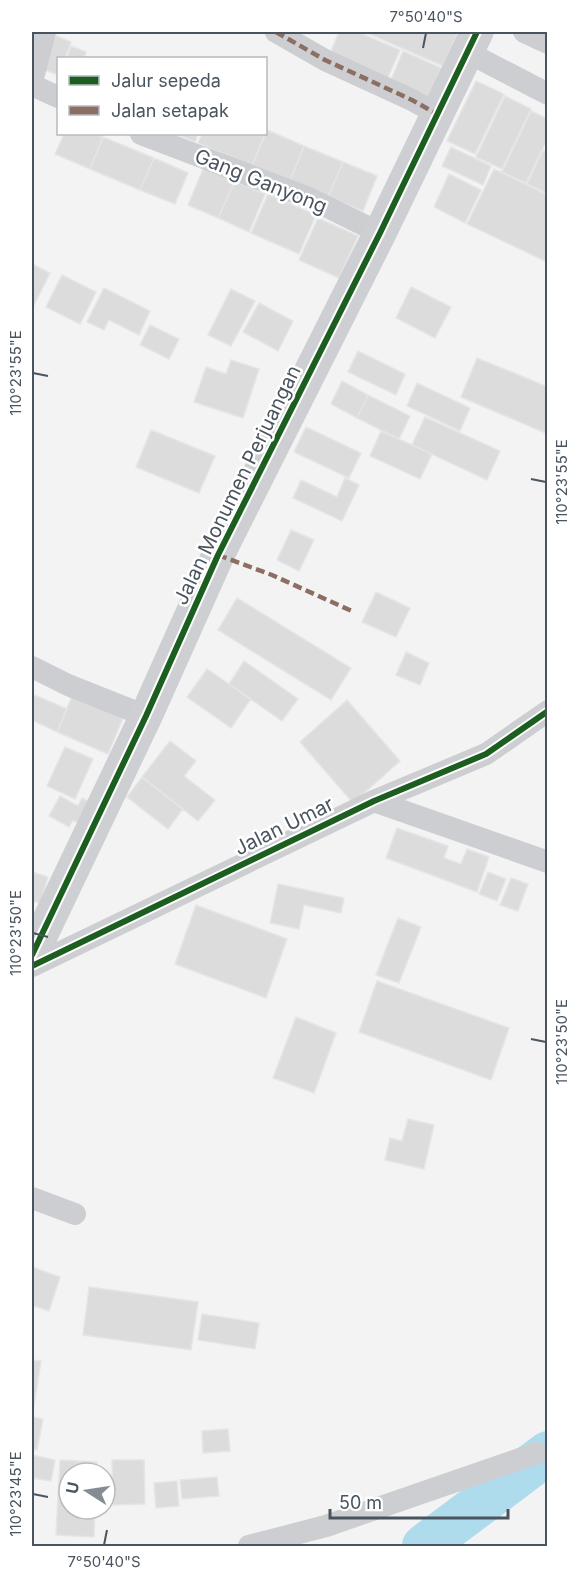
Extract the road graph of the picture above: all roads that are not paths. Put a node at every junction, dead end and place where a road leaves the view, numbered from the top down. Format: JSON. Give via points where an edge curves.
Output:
{"nodes":[{"id":1,"x":45,"y":32,"type":"edge"},
{"id":2,"x":276,"y":32,"type":"edge"},
{"id":3,"x":524,"y":32,"type":"edge"},
{"id":4,"x":472,"y":42,"type":"edge"},
{"id":5,"x":548,"y":43,"type":"edge"},
{"id":6,"x":32,"y":84,"type":"edge"},
{"id":7,"x":548,"y":94,"type":"edge"},
{"id":8,"x":57,"y":96,"type":"edge"},
{"id":9,"x":438,"y":114,"type":"junction"},
{"id":10,"x":144,"y":135,"type":"edge"},
{"id":11,"x":380,"y":233,"type":"junction"},
{"id":12,"x":32,"y":667,"type":"edge"},
{"id":13,"x":548,"y":711,"type":"edge"},
{"id":14,"x":146,"y":716,"type":"junction"},
{"id":15,"x":374,"y":801,"type":"junction"},
{"id":16,"x":548,"y":862,"type":"edge"},
{"id":17,"x":35,"y":940,"type":"edge"},
{"id":18,"x":32,"y":966,"type":"edge"},
{"id":19,"x":32,"y":1198,"type":"edge"},
{"id":20,"x":75,"y":1214,"type":"dead end"},
{"id":21,"x":537,"y":1453,"type":"dead end"},
{"id":22,"x":249,"y":1546,"type":"edge"}],
"edges":[{"from":1,"to":6,"type":"street"},
{"from":2,"to":9,"type":"street"},
{"from":3,"to":5,"type":"street"},
{"from":4,"to":7,"type":"street"},
{"from":4,"to":9,"type":"street","name":"Jalan Monumen Perjuangan"},
{"from":6,"to":8,"type":"street"},
{"from":9,"to":11,"type":"street","name":"Jalan Monumen Perjuangan"},
{"from":10,"to":11,"type":"street","name":"Gang Ganyong","via":[[309,198]]},
{"from":11,"to":14,"type":"street","name":"Jalan Monumen Perjuangan","via":[[218,555]]},
{"from":12,"to":14,"type":"street"},
{"from":13,"to":15,"type":"street","name":"Jalan Umar","via":[[486,754]]},
{"from":14,"to":17,"type":"street","name":"Jalan Monumen Perjuangan"},
{"from":15,"to":16,"type":"street"},
{"from":15,"to":18,"type":"street","name":"Jalan Umar"},
{"from":19,"to":20,"type":"street"},
{"from":21,"to":22,"type":"street","via":[[326,1526]]}]}
